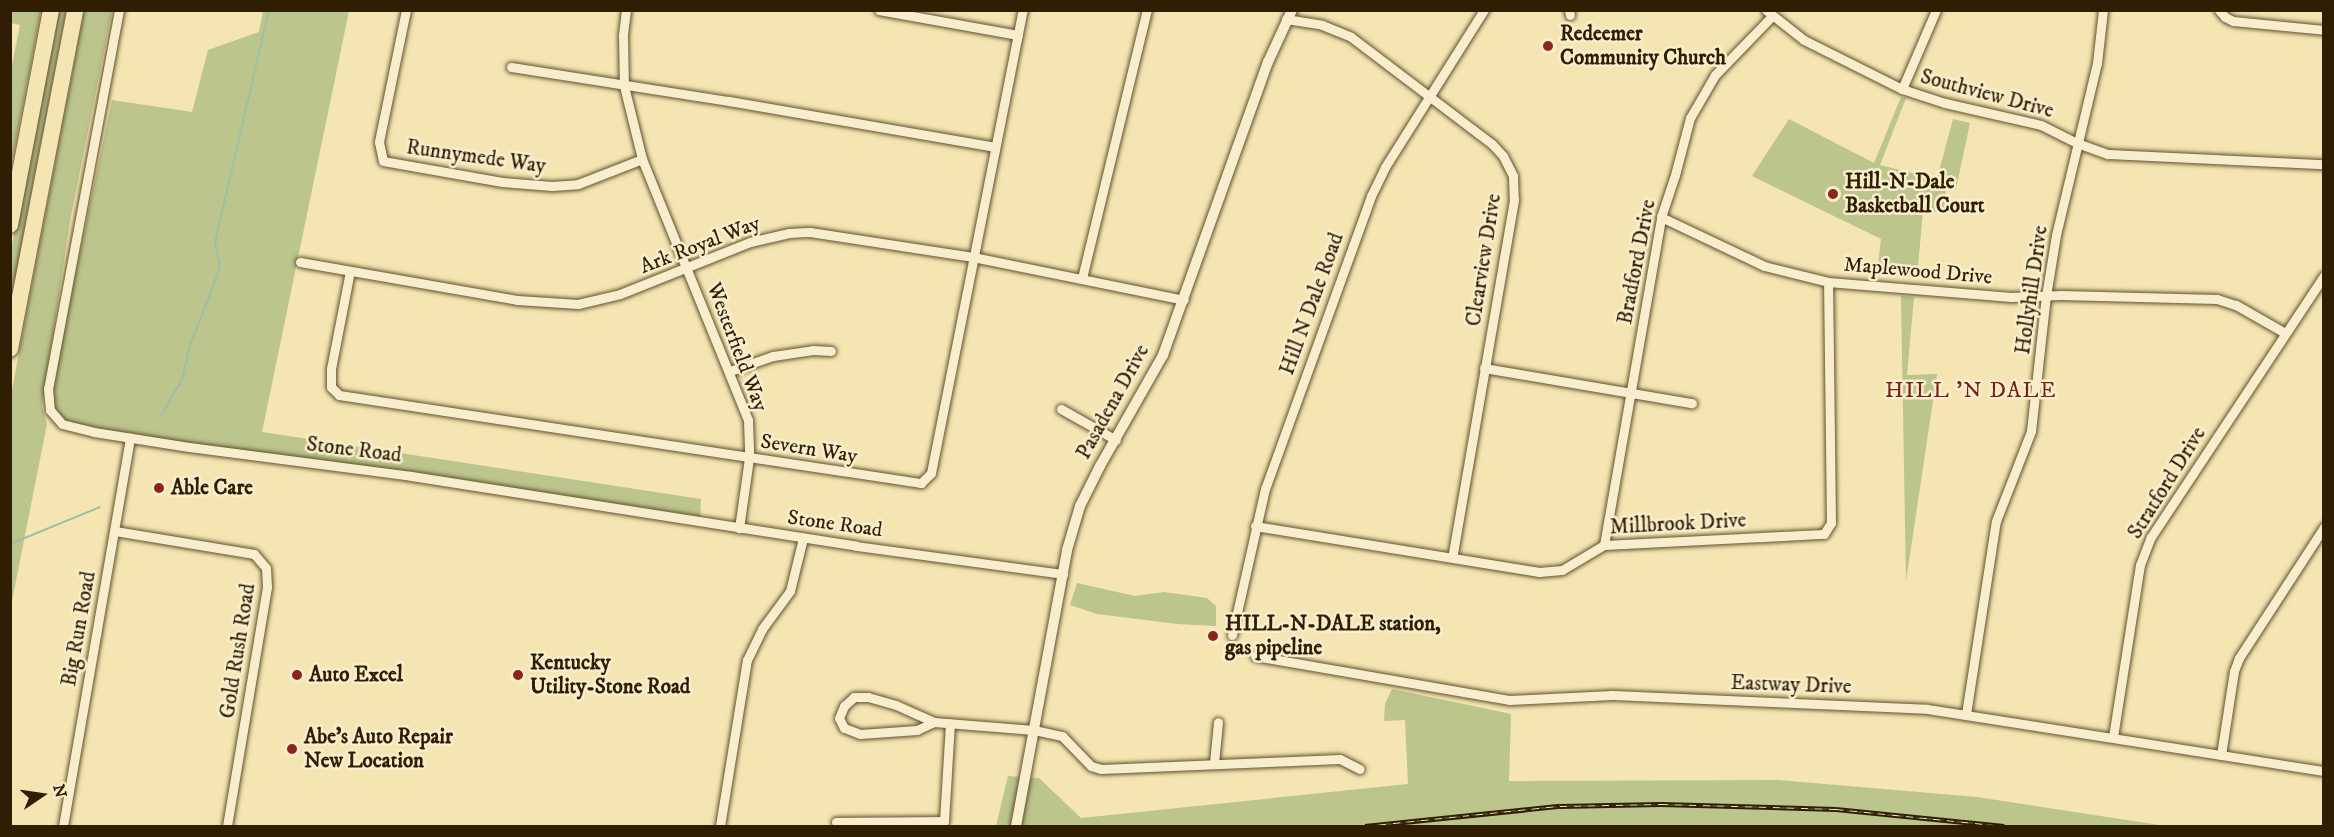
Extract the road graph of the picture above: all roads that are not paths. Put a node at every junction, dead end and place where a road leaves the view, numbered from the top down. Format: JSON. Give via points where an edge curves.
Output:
{"nodes":[{"id":1,"x":51,"y":10,"type":"edge"},
{"id":2,"x":75,"y":10,"type":"edge"},
{"id":3,"x":119,"y":10,"type":"edge"},
{"id":4,"x":406,"y":10,"type":"edge"},
{"id":5,"x":626,"y":10,"type":"edge"},
{"id":6,"x":879,"y":10,"type":"edge"},
{"id":7,"x":1023,"y":10,"type":"edge"},
{"id":8,"x":1147,"y":10,"type":"edge"},
{"id":9,"x":1484,"y":10,"type":"edge"},
{"id":10,"x":1936,"y":10,"type":"edge"},
{"id":11,"x":2103,"y":10,"type":"edge"},
{"id":12,"x":2220,"y":12,"type":"edge"},
{"id":13,"x":1769,"y":14,"type":"edge"},
{"id":14,"x":1289,"y":15,"type":"edge"},
{"id":15,"x":2324,"y":30,"type":"edge"},
{"id":16,"x":1018,"y":35,"type":"junction"},
{"id":17,"x":511,"y":67,"type":"dead end"},
{"id":18,"x":624,"y":86,"type":"junction"},
{"id":19,"x":1902,"y":89,"type":"junction"},
{"id":20,"x":1429,"y":96,"type":"junction"},
{"id":21,"x":2077,"y":143,"type":"junction"},
{"id":22,"x":994,"y":147,"type":"junction"},
{"id":23,"x":642,"y":159,"type":"junction"},
{"id":24,"x":2324,"y":164,"type":"edge"},
{"id":25,"x":1660,"y":217,"type":"junction"},
{"id":26,"x":10,"y":225,"type":"edge"},
{"id":27,"x":973,"y":257,"type":"junction"},
{"id":28,"x":300,"y":262,"type":"dead end"},
{"id":29,"x":687,"y":267,"type":"junction"},
{"id":30,"x":350,"y":271,"type":"junction"},
{"id":31,"x":2324,"y":276,"type":"edge"},
{"id":32,"x":1082,"y":278,"type":"junction"},
{"id":33,"x":1828,"y":282,"type":"junction"},
{"id":34,"x":2046,"y":296,"type":"junction"},
{"id":35,"x":1184,"y":300,"type":"junction"},
{"id":36,"x":2285,"y":333,"type":"junction"},
{"id":37,"x":10,"y":349,"type":"edge"},
{"id":38,"x":831,"y":351,"type":"dead end"},
{"id":39,"x":1484,"y":368,"type":"junction"},
{"id":40,"x":730,"y":371,"type":"junction"},
{"id":41,"x":1631,"y":392,"type":"junction"},
{"id":42,"x":1692,"y":403,"type":"dead end"},
{"id":43,"x":1061,"y":409,"type":"dead end"},
{"id":44,"x":129,"y":438,"type":"junction"},
{"id":45,"x":1116,"y":440,"type":"junction"},
{"id":46,"x":749,"y":458,"type":"junction"},
{"id":47,"x":1255,"y":526,"type":"junction"},
{"id":48,"x":2324,"y":527,"type":"edge"},
{"id":49,"x":739,"y":528,"type":"junction"},
{"id":50,"x":115,"y":531,"type":"junction"},
{"id":51,"x":803,"y":538,"type":"junction"},
{"id":52,"x":1604,"y":544,"type":"junction"},
{"id":53,"x":1452,"y":558,"type":"junction"},
{"id":54,"x":1063,"y":574,"type":"junction"},
{"id":55,"x":1232,"y":635,"type":"dead end"},
{"id":56,"x":1255,"y":656,"type":"dead end"},
{"id":57,"x":1966,"y":714,"type":"junction"},
{"id":58,"x":934,"y":722,"type":"junction"},
{"id":59,"x":1218,"y":722,"type":"dead end"},
{"id":60,"x":950,"y":723,"type":"junction"},
{"id":61,"x":1034,"y":730,"type":"junction"},
{"id":62,"x":2113,"y":737,"type":"junction"},
{"id":63,"x":2222,"y":755,"type":"junction"},
{"id":64,"x":1214,"y":763,"type":"junction"},
{"id":65,"x":1360,"y":769,"type":"dead end"},
{"id":66,"x":2324,"y":771,"type":"edge"},
{"id":67,"x":836,"y":822,"type":"dead end"},
{"id":68,"x":63,"y":826,"type":"edge"},
{"id":69,"x":227,"y":826,"type":"edge"},
{"id":70,"x":720,"y":826,"type":"edge"},
{"id":71,"x":1016,"y":826,"type":"edge"}],
"edges":[{"from":1,"to":26,"type":"highway"},
{"from":2,"to":37,"type":"highway"},
{"from":3,"to":44,"type":"street","name":"Stone Road","via":[[48,400],[52,414],[68,427]]},
{"from":4,"to":23,"type":"street","name":"Runnymede Way","via":[[379,142],[383,161],[502,182],[552,186],[578,184]]},
{"from":5,"to":18,"type":"street","name":"Westerfield Way"},
{"from":6,"to":16,"type":"street"},
{"from":7,"to":16,"type":"street","name":"Severn Way"},
{"from":8,"to":32,"type":"street"},
{"from":9,"to":20,"type":"street","name":"Hill N Dale Road"},
{"from":10,"to":19,"type":"street"},
{"from":11,"to":21,"type":"street","name":"Hollyhill Drive","via":[[2097,63]]},
{"from":12,"to":15,"type":"street","via":[[2233,21]]},
{"from":13,"to":19,"type":"street","name":"Southview Drive","via":[[1804,40]]},
{"from":13,"to":25,"type":"street","name":"Bradford Drive","via":[[1715,75],[1696,103]]},
{"from":14,"to":20,"type":"street","name":"Clearview Drive","via":[[1342,32]]},
{"from":14,"to":35,"type":"street","name":"Pasadena Drive","via":[[1268,62]]},
{"from":16,"to":22,"type":"street","name":"Severn Way"},
{"from":17,"to":18,"type":"street"},
{"from":18,"to":22,"type":"street"},
{"from":18,"to":23,"type":"street","name":"Westerfield Way"},
{"from":19,"to":21,"type":"street","name":"Southview Drive","via":[[2041,125]]},
{"from":20,"to":39,"type":"street","name":"Clearview Drive","via":[[1492,144],[1513,176],[1514,200]]},
{"from":20,"to":47,"type":"street","name":"Hill N Dale Road","via":[[1371,196],[1274,461]]},
{"from":21,"to":24,"type":"street","name":"Southview Drive","via":[[2121,156]]},
{"from":21,"to":34,"type":"street","name":"Hollyhill Drive"},
{"from":22,"to":27,"type":"street","name":"Severn Way"},
{"from":23,"to":29,"type":"street","name":"Westerfield Way"},
{"from":25,"to":33,"type":"street","name":"Maplewood Drive","via":[[1764,266]]},
{"from":25,"to":41,"type":"street","name":"Bradford Drive"},
{"from":27,"to":29,"type":"street","name":"Ark Royal Way","via":[[830,234],[789,233],[750,242]]},
{"from":27,"to":32,"type":"street","name":"Ark Royal Way"},
{"from":27,"to":46,"type":"street","name":"Severn Way","via":[[931,473],[925,481],[911,483]]},
{"from":28,"to":30,"type":"street","name":"Ark Royal Way"},
{"from":29,"to":30,"type":"street","name":"Ark Royal Way","via":[[620,294],[572,304],[518,300]]},
{"from":29,"to":40,"type":"street","name":"Westerfield Way"},
{"from":30,"to":46,"type":"street","name":"Severn Way","via":[[330,369],[331,387],[339,395]]},
{"from":31,"to":36,"type":"street","name":"Stratford Drive"},
{"from":32,"to":35,"type":"street","name":"Ark Royal Way"},
{"from":33,"to":34,"type":"street","name":"Maplewood Drive","via":[[2011,297]]},
{"from":33,"to":52,"type":"street","name":"Millbrook Drive","via":[[1828,530],[1818,536]]},
{"from":34,"to":36,"type":"street","name":"Maplewood Drive","via":[[2217,299],[2236,305]]},
{"from":34,"to":57,"type":"street","name":"Hollyhill Drive","via":[[2031,431],[1996,521]]},
{"from":35,"to":45,"type":"street","name":"Pasadena Drive","via":[[1163,355]]},
{"from":36,"to":62,"type":"street","name":"Stratford Drive","via":[[2161,520],[2144,552]]},
{"from":38,"to":40,"type":"street","via":[[783,354]]},
{"from":39,"to":41,"type":"street"},
{"from":39,"to":53,"type":"street","name":"Clearview Drive"},
{"from":40,"to":46,"type":"street","name":"Westerfield Way","via":[[748,420]]},
{"from":41,"to":42,"type":"street"},
{"from":41,"to":52,"type":"street","name":"Bradford Drive"},
{"from":43,"to":45,"type":"street"},
{"from":44,"to":49,"type":"street","name":"Stone Road","via":[[411,476]]},
{"from":44,"to":50,"type":"street","name":"Big Run Road"},
{"from":45,"to":54,"type":"street","name":"Pasadena Drive","via":[[1080,506]]},
{"from":46,"to":49,"type":"street","name":"Westerfield Way"},
{"from":47,"to":53,"type":"street","name":"Millbrook Drive"},
{"from":47,"to":55,"type":"street","name":"Hill N Dale Road"},
{"from":48,"to":63,"type":"street","via":[[2239,658]]},
{"from":49,"to":51,"type":"street","name":"Stone Road"},
{"from":50,"to":68,"type":"street","name":"Big Run Road"},
{"from":50,"to":69,"type":"street","name":"Gold Rush Road","via":[[254,554],[266,568],[267,587]]},
{"from":51,"to":54,"type":"street","name":"Stone Road"},
{"from":51,"to":70,"type":"street","via":[[790,591],[762,629],[747,660]]},
{"from":52,"to":53,"type":"street","name":"Millbrook Drive","via":[[1575,564],[1552,572]]},
{"from":54,"to":61,"type":"street","name":"Pasadena Drive"},
{"from":56,"to":57,"type":"street","name":"Eastway Drive","via":[[1510,700],[1640,696],[1898,707]]},
{"from":57,"to":62,"type":"street","name":"Eastway Drive"},
{"from":58,"to":58,"type":"street","via":[[917,730],[860,734],[844,728],[839,718],[844,706],[854,698],[868,697]]},
{"from":58,"to":60,"type":"street"},
{"from":59,"to":64,"type":"street"},
{"from":60,"to":61,"type":"street"},
{"from":60,"to":67,"type":"street","via":[[944,821]]},
{"from":61,"to":64,"type":"street","via":[[1062,736],[1091,766],[1101,769]]},
{"from":61,"to":71,"type":"street","name":"Pasadena Drive"},
{"from":62,"to":63,"type":"street","name":"Eastway Drive"},
{"from":63,"to":66,"type":"street","name":"Eastway Drive"},
{"from":64,"to":65,"type":"street","via":[[1340,759]]}]}
